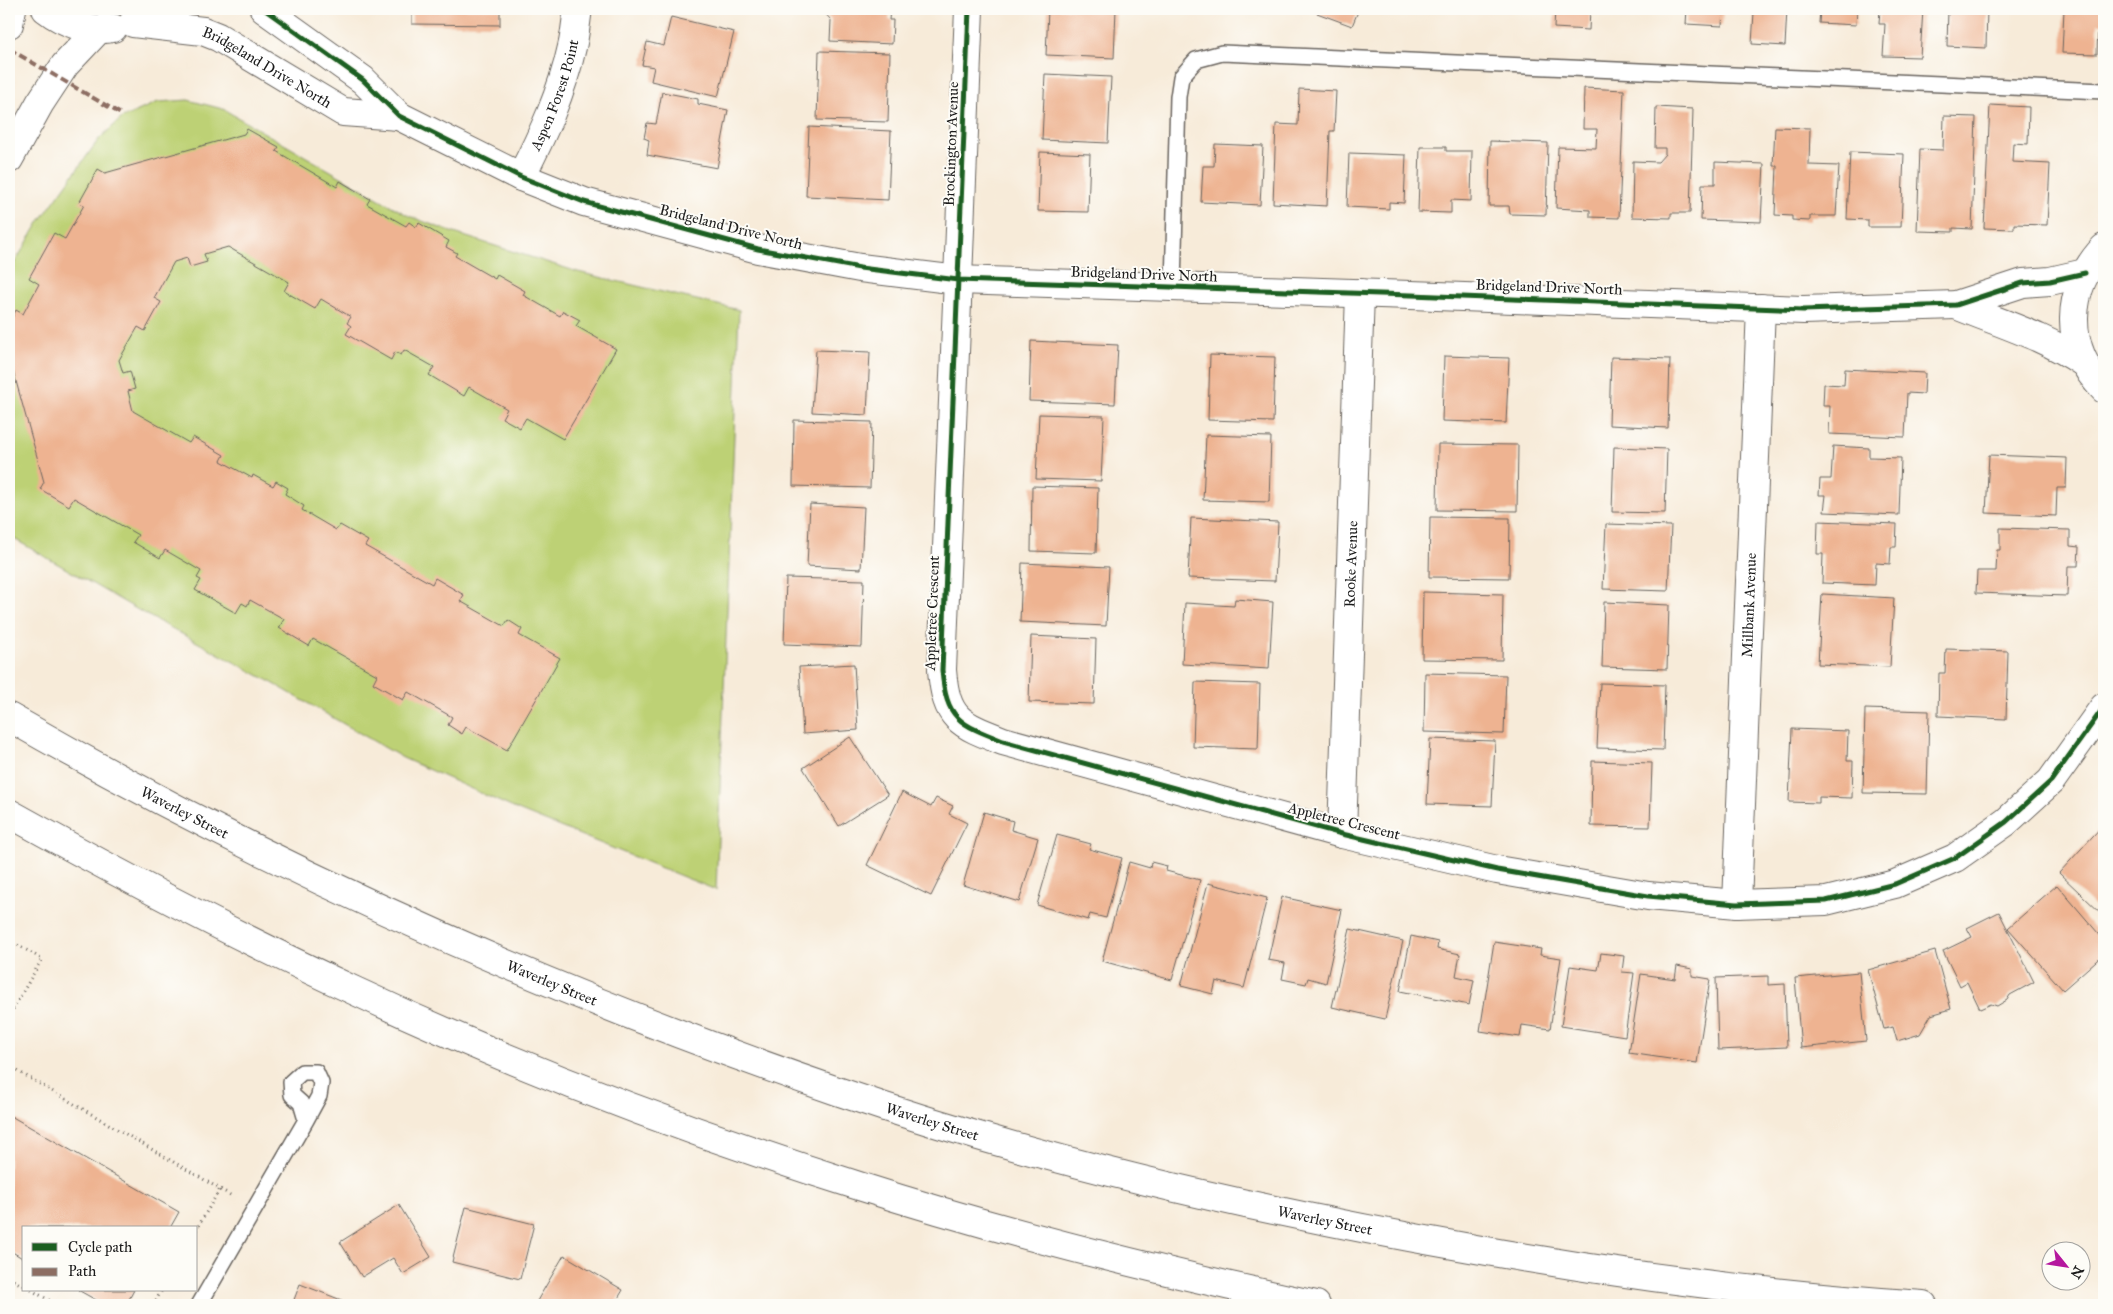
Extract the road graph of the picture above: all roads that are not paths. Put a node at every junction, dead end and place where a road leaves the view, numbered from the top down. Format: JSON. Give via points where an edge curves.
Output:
{"nodes":[{"id":1,"x":12,"y":9,"type":"edge"},
{"id":2,"x":46,"y":9,"type":"edge"},
{"id":3,"x":264,"y":9,"type":"edge"},
{"id":4,"x":578,"y":9,"type":"edge"},
{"id":5,"x":968,"y":9,"type":"edge"},
{"id":6,"x":144,"y":16,"type":"edge"},
{"id":7,"x":9,"y":24,"type":"edge"},
{"id":8,"x":99,"y":29,"type":"junction"},
{"id":9,"x":2104,"y":90,"type":"edge"},
{"id":10,"x":398,"y":116,"type":"junction"},
{"id":11,"x":9,"y":159,"type":"edge"},
{"id":12,"x":521,"y":177,"type":"junction"},
{"id":13,"x":2104,"y":248,"type":"edge"},
{"id":14,"x":2085,"y":273,"type":"junction"},
{"id":15,"x":958,"y":280,"type":"junction"},
{"id":16,"x":1173,"y":287,"type":"junction"},
{"id":17,"x":1360,"y":293,"type":"junction"},
{"id":18,"x":1956,"y":305,"type":"junction"},
{"id":19,"x":1760,"y":308,"type":"junction"},
{"id":20,"x":2084,"y":363,"type":"junction"},
{"id":21,"x":2104,"y":389,"type":"edge"},
{"id":22,"x":2104,"y":707,"type":"edge"},
{"id":23,"x":9,"y":717,"type":"edge"},
{"id":24,"x":9,"y":813,"type":"edge"},
{"id":25,"x":1342,"y":834,"type":"junction"},
{"id":26,"x":1738,"y":904,"type":"junction"},
{"id":27,"x":306,"y":1120,"type":"dead end"},
{"id":28,"x":199,"y":1305,"type":"edge"},
{"id":29,"x":1316,"y":1305,"type":"edge"},
{"id":30,"x":1923,"y":1305,"type":"edge"}],
"edges":[{"from":1,"to":7,"type":"street"},
{"from":2,"to":8,"type":"street","via":[[68,22]]},
{"from":3,"to":10,"type":"street","name":"Bridgeland Drive North","via":[[363,80]]},
{"from":4,"to":12,"type":"street","name":"Aspen Forest Point","via":[[572,47],[555,101]]},
{"from":5,"to":15,"type":"street","name":"Brockington Avenue"},
{"from":6,"to":8,"type":"street","name":"Bridgeland Drive North"},
{"from":6,"to":10,"type":"street","name":"Bridgeland Drive North","via":[[218,38],[343,112]]},
{"from":8,"to":11,"type":"street","via":[[65,65]]},
{"from":9,"to":16,"type":"lane","via":[[1222,53],[1196,60],[1181,77]]},
{"from":10,"to":12,"type":"street","name":"Bridgeland Drive North"},
{"from":12,"to":15,"type":"street","name":"Bridgeland Drive North","via":[[584,202],[758,249],[860,268]]},
{"from":13,"to":14,"type":"street"},
{"from":14,"to":18,"type":"street","name":"Bridgeland Drive North","via":[[2024,283]]},
{"from":14,"to":20,"type":"street","via":[[2074,302],[2074,333]]},
{"from":15,"to":16,"type":"street","name":"Bridgeland Drive North"},
{"from":15,"to":25,"type":"street","name":"Appletree Crescent","via":[[942,670],[949,708],[960,721],[1003,741]]},
{"from":16,"to":17,"type":"street","name":"Bridgeland Drive North"},
{"from":17,"to":19,"type":"street","name":"Bridgeland Drive North"},
{"from":17,"to":25,"type":"street","name":"Rooke Avenue"},
{"from":18,"to":19,"type":"street","name":"Bridgeland Drive North","via":[[1803,310]]},
{"from":18,"to":20,"type":"street","name":"Bridgeland Drive North","via":[[2042,338]]},
{"from":19,"to":26,"type":"street","name":"Millbank Avenue"},
{"from":20,"to":21,"type":"street"},
{"from":22,"to":26,"type":"street","name":"Appletree Crescent","via":[[2051,781],[2006,822],[1954,858],[1895,884],[1826,901]]},
{"from":23,"to":30,"type":"street","name":"Waverley Street","via":[[148,795],[248,846],[458,944],[736,1055],[843,1094],[937,1123],[1132,1177],[1389,1234],[1621,1274]]},
{"from":24,"to":29,"type":"street","via":[[151,890],[356,992],[549,1074],[668,1120],[920,1205],[1174,1273]]},
{"from":25,"to":26,"type":"street","name":"Appletree Crescent","via":[[1497,870],[1648,896]]},
{"from":27,"to":28,"type":"lane"}]}
